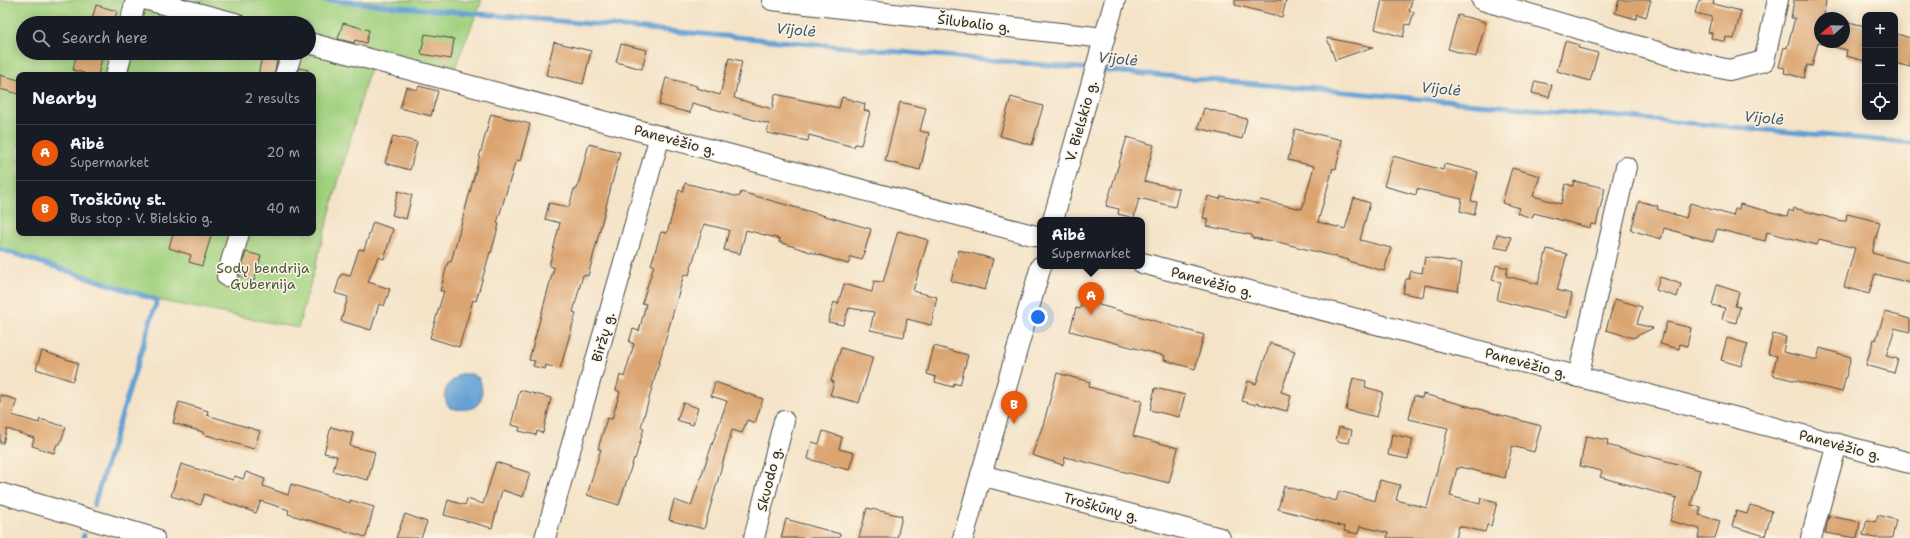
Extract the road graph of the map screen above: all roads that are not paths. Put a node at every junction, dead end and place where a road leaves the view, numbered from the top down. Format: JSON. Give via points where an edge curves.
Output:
{"nodes":[{"id":1,"x":136,"y":0,"type":"edge"},
{"id":2,"x":148,"y":0,"type":"edge"},
{"id":3,"x":772,"y":0,"type":"edge"},
{"id":4,"x":1115,"y":0,"type":"edge"},
{"id":5,"x":1482,"y":0,"type":"edge"},
{"id":6,"x":1778,"y":0,"type":"edge"},
{"id":7,"x":898,"y":7,"type":"edge"},
{"id":8,"x":132,"y":16,"type":"edge"},
{"id":9,"x":209,"y":16,"type":"edge"},
{"id":10,"x":316,"y":45,"type":"edge"},
{"id":11,"x":1102,"y":47,"type":"junction"},
{"id":12,"x":120,"y":60,"type":"edge"},
{"id":13,"x":290,"y":60,"type":"edge"},
{"id":14,"x":117,"y":72,"type":"edge"},
{"id":15,"x":287,"y":72,"type":"edge"},
{"id":16,"x":660,"y":136,"type":"junction"},
{"id":17,"x":1626,"y":167,"type":"dead end"},
{"id":18,"x":1054,"y":217,"type":"edge"},
{"id":19,"x":238,"y":236,"type":"edge"},
{"id":20,"x":1037,"y":236,"type":"edge"},
{"id":21,"x":1145,"y":264,"type":"edge"},
{"id":22,"x":1040,"y":269,"type":"edge"},
{"id":23,"x":227,"y":276,"type":"dead end"},
{"id":24,"x":1578,"y":377,"type":"junction"},
{"id":25,"x":784,"y":421,"type":"dead end"},
{"id":26,"x":1837,"y":444,"type":"junction"},
{"id":27,"x":1910,"y":464,"type":"edge"},
{"id":28,"x":981,"y":475,"type":"junction"},
{"id":29,"x":0,"y":492,"type":"edge"},
{"id":30,"x":108,"y":531,"type":"edge"},
{"id":31,"x":154,"y":538,"type":"edge"},
{"id":32,"x":546,"y":538,"type":"edge"},
{"id":33,"x":754,"y":538,"type":"edge"},
{"id":34,"x":963,"y":538,"type":"edge"},
{"id":35,"x":1220,"y":538,"type":"edge"},
{"id":36,"x":1812,"y":538,"type":"edge"}],
"edges":[{"from":1,"to":8,"type":"street"},
{"from":2,"to":9,"type":"street"},
{"from":3,"to":7,"type":"street","name":"Šilubalio g."},
{"from":4,"to":11,"type":"street","name":"V. Bielskio g."},
{"from":5,"to":6,"type":"street","via":[[1678,58],[1729,70],[1764,61]]},
{"from":7,"to":11,"type":"street","name":"Šilubalio g."},
{"from":10,"to":16,"type":"street","name":"Panevėžio g."},
{"from":11,"to":18,"type":"street","name":"V. Bielskio g."},
{"from":12,"to":14,"type":"street"},
{"from":13,"to":15,"type":"street"},
{"from":16,"to":20,"type":"street","name":"Panevėžio g."},
{"from":16,"to":32,"type":"street","name":"Biržų g."},
{"from":17,"to":24,"type":"street"},
{"from":19,"to":23,"type":"street"},
{"from":21,"to":24,"type":"street","name":"Panevėžio g."},
{"from":22,"to":28,"type":"street"},
{"from":24,"to":26,"type":"street","name":"Panevėžio g."},
{"from":25,"to":33,"type":"street","name":"Skuodo g."},
{"from":26,"to":27,"type":"street","name":"Panevėžio g."},
{"from":26,"to":36,"type":"street"},
{"from":28,"to":34,"type":"street"},
{"from":28,"to":35,"type":"street","name":"Troškūnų g."},
{"from":29,"to":30,"type":"street"},
{"from":30,"to":31,"type":"street"}]}
